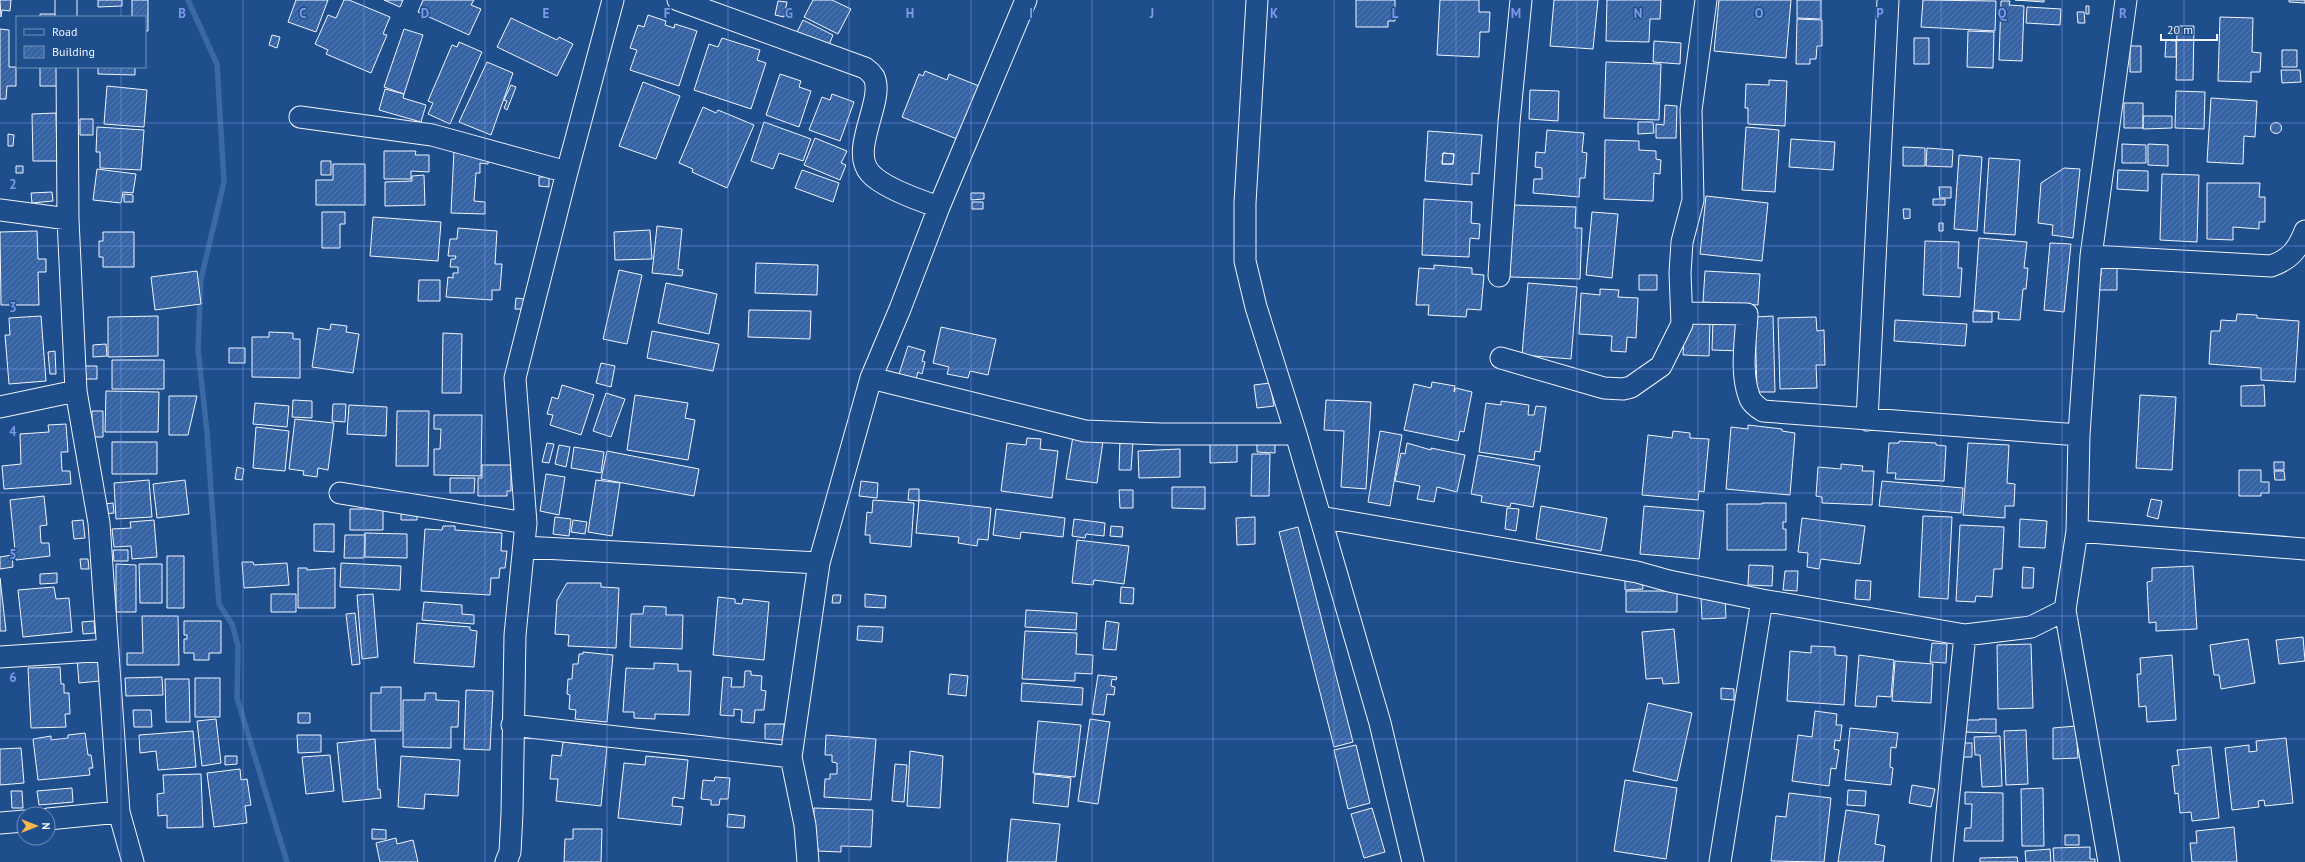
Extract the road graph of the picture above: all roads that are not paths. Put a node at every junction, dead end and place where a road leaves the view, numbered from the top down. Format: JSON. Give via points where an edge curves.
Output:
{"nodes":[{"id":1,"x":66,"y":0,"type":"edge"},
{"id":2,"x":678,"y":0,"type":"edge"},
{"id":3,"x":1026,"y":0,"type":"edge"},
{"id":4,"x":1257,"y":0,"type":"edge"},
{"id":5,"x":1521,"y":0,"type":"edge"},
{"id":6,"x":1706,"y":0,"type":"edge"},
{"id":7,"x":1888,"y":0,"type":"edge"},
{"id":8,"x":2126,"y":0,"type":"edge"},
{"id":9,"x":608,"y":2,"type":"edge"},
{"id":10,"x":66,"y":16,"type":"edge"},
{"id":11,"x":67,"y":68,"type":"edge"},
{"id":12,"x":300,"y":117,"type":"dead end"},
{"id":13,"x":566,"y":172,"type":"junction"},
{"id":14,"x":939,"y":207,"type":"junction"},
{"id":15,"x":0,"y":210,"type":"edge"},
{"id":16,"x":68,"y":219,"type":"junction"},
{"id":17,"x":2305,"y":232,"type":"edge"},
{"id":18,"x":2091,"y":256,"type":"junction"},
{"id":19,"x":1499,"y":276,"type":"dead end"},
{"id":20,"x":1683,"y":313,"type":"junction"},
{"id":21,"x":1500,"y":358,"type":"dead end"},
{"id":22,"x":871,"y":378,"type":"junction"},
{"id":23,"x":76,"y":391,"type":"junction"},
{"id":24,"x":0,"y":407,"type":"edge"},
{"id":25,"x":1867,"y":420,"type":"junction"},
{"id":26,"x":1296,"y":434,"type":"junction"},
{"id":27,"x":2079,"y":436,"type":"junction"},
{"id":28,"x":340,"y":493,"type":"dead end"},
{"id":29,"x":1320,"y":517,"type":"junction"},
{"id":30,"x":526,"y":524,"type":"junction"},
{"id":31,"x":2077,"y":531,"type":"junction"},
{"id":32,"x":524,"y":547,"type":"junction"},
{"id":33,"x":2305,"y":549,"type":"edge"},
{"id":34,"x":819,"y":562,"type":"junction"},
{"id":35,"x":1762,"y":600,"type":"junction"},
{"id":36,"x":2065,"y":610,"type":"junction"},
{"id":37,"x":1965,"y":636,"type":"junction"},
{"id":38,"x":108,"y":650,"type":"junction"},
{"id":39,"x":0,"y":657,"type":"edge"},
{"id":40,"x":512,"y":725,"type":"junction"},
{"id":41,"x":791,"y":757,"type":"junction"},
{"id":42,"x":119,"y":812,"type":"junction"},
{"id":43,"x":56,"y":818,"type":"edge"},
{"id":44,"x":16,"y":822,"type":"edge"},
{"id":45,"x":0,"y":823,"type":"edge"},
{"id":46,"x":133,"y":862,"type":"edge"},
{"id":47,"x":506,"y":862,"type":"edge"},
{"id":48,"x":808,"y":862,"type":"edge"},
{"id":49,"x":1413,"y":862,"type":"edge"},
{"id":50,"x":1720,"y":862,"type":"edge"},
{"id":51,"x":1942,"y":862,"type":"edge"},
{"id":52,"x":2109,"y":862,"type":"edge"}],
"edges":[{"from":1,"to":10,"type":"street"},
{"from":2,"to":14,"type":"street","via":[[865,68],[874,77],[875,91],[863,148],[864,162],[870,174],[904,194]]},
{"from":3,"to":14,"type":"street"},
{"from":4,"to":26,"type":"street","via":[[1245,203],[1245,261],[1256,307]]},
{"from":5,"to":19,"type":"street","via":[[1509,122]]},
{"from":6,"to":20,"type":"street","via":[[1691,110],[1693,200],[1682,242],[1680,273]]},
{"from":7,"to":25,"type":"street"},
{"from":8,"to":18,"type":"street"},
{"from":9,"to":13,"type":"street"},
{"from":11,"to":16,"type":"street"},
{"from":12,"to":13,"type":"street","via":[[432,135]]},
{"from":13,"to":30,"type":"street","via":[[515,378]]},
{"from":14,"to":22,"type":"street"},
{"from":15,"to":16,"type":"street"},
{"from":16,"to":23,"type":"street"},
{"from":17,"to":18,"type":"street","via":[[2292,255],[2284,262],[2271,266]]},
{"from":18,"to":27,"type":"street"},
{"from":20,"to":21,"type":"street","via":[[1682,324],[1661,366],[1623,389],[1604,388]]},
{"from":20,"to":25,"type":"street","via":[[1747,314],[1745,369],[1749,395],[1754,406],[1763,411]]},
{"from":22,"to":26,"type":"street","via":[[1085,431]]},
{"from":22,"to":34,"type":"street"},
{"from":23,"to":24,"type":"street"},
{"from":23,"to":38,"type":"street","via":[[99,523]]},
{"from":25,"to":27,"type":"street"},
{"from":26,"to":29,"type":"street"},
{"from":27,"to":31,"type":"street"},
{"from":28,"to":30,"type":"street"},
{"from":29,"to":35,"type":"street","via":[[1637,572]]},
{"from":29,"to":49,"type":"street","via":[[1380,723]]},
{"from":30,"to":32,"type":"street"},
{"from":31,"to":33,"type":"street"},
{"from":31,"to":36,"type":"street"},
{"from":32,"to":34,"type":"street"},
{"from":32,"to":40,"type":"street","via":[[515,635]]},
{"from":34,"to":41,"type":"street"},
{"from":35,"to":37,"type":"street"},
{"from":35,"to":50,"type":"street"},
{"from":36,"to":37,"type":"street","via":[[2031,626]]},
{"from":36,"to":52,"type":"street"},
{"from":37,"to":51,"type":"street"},
{"from":38,"to":39,"type":"street"},
{"from":38,"to":42,"type":"street"},
{"from":40,"to":41,"type":"street"},
{"from":40,"to":47,"type":"street","via":[[512,813],[510,852]]},
{"from":41,"to":48,"type":"street","via":[[805,825]]},
{"from":42,"to":43,"type":"street"},
{"from":42,"to":46,"type":"street"},
{"from":44,"to":45,"type":"street"}]}
